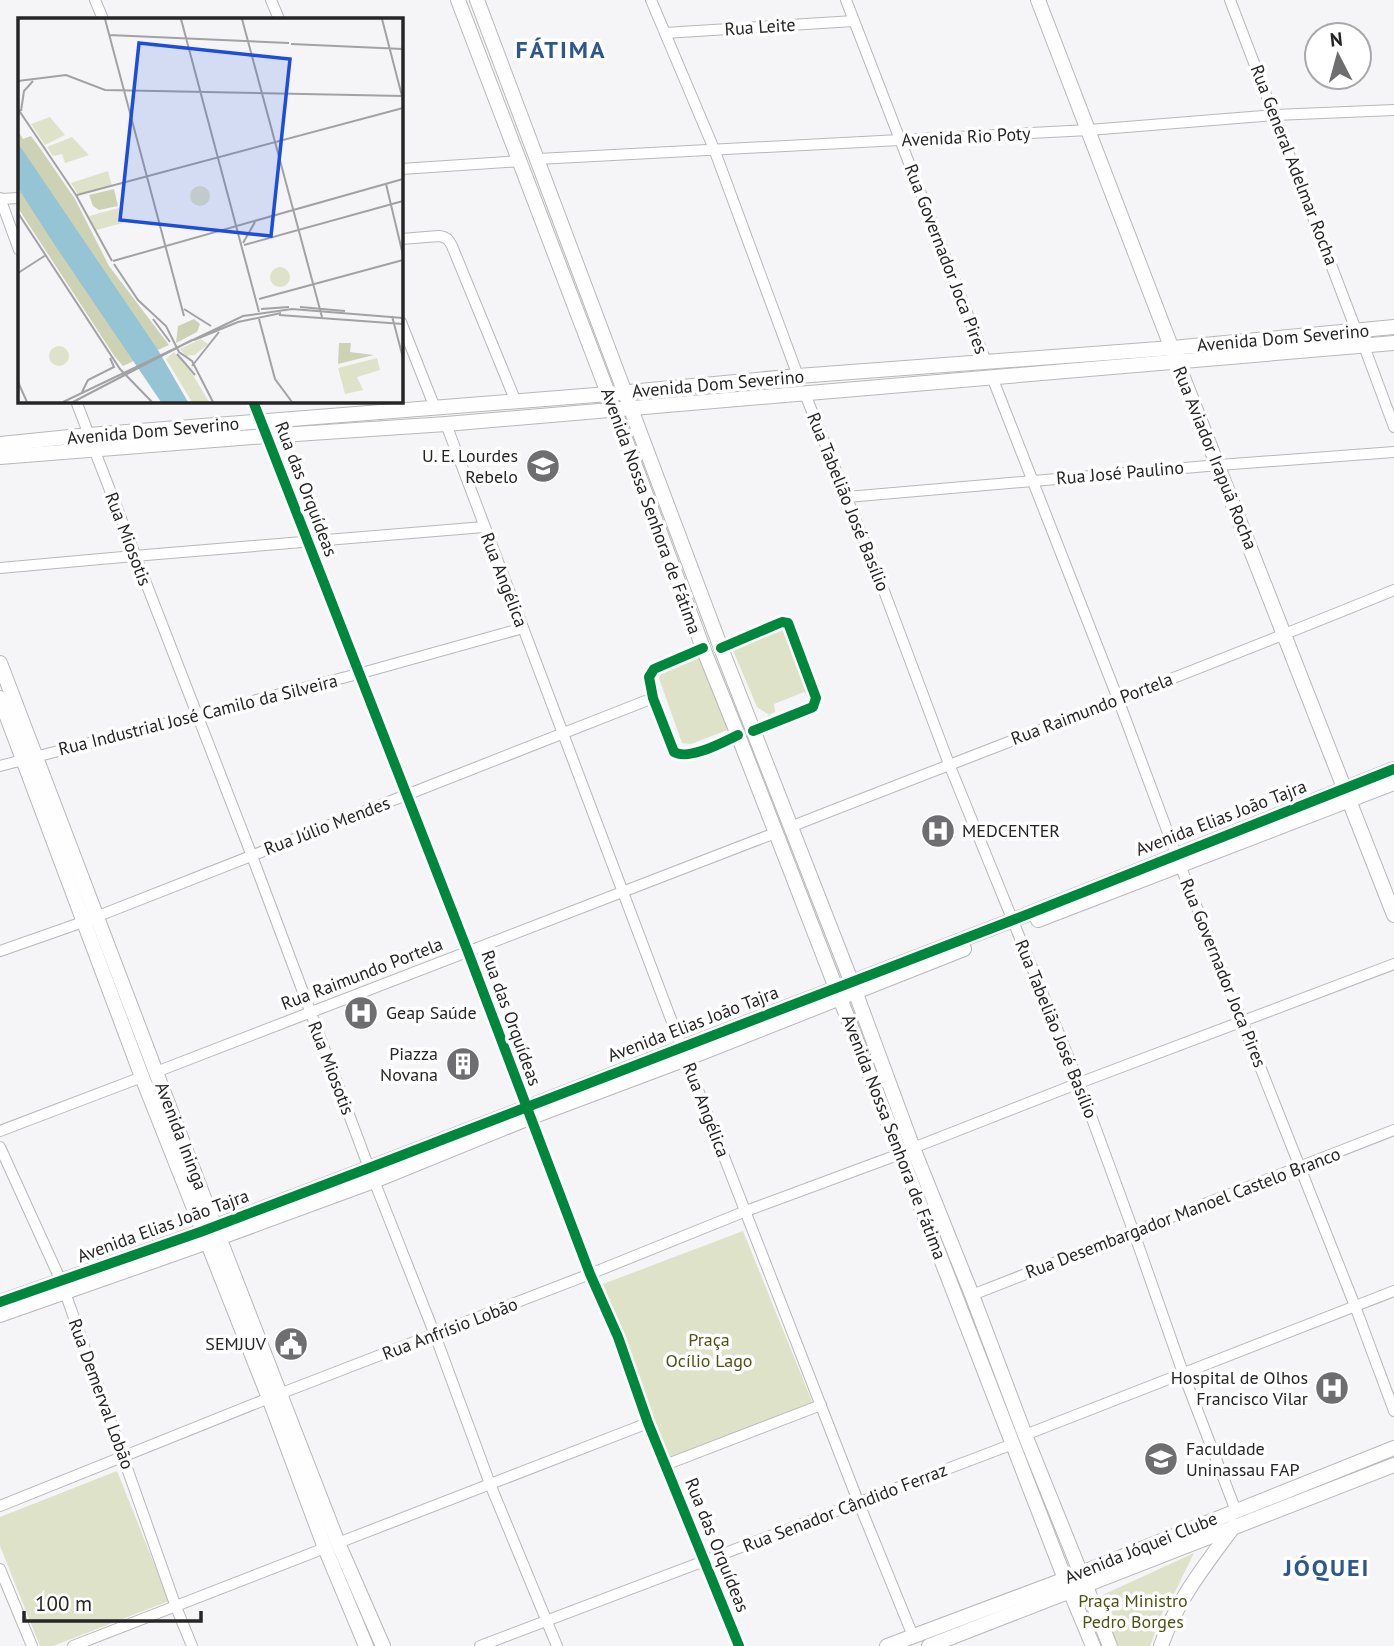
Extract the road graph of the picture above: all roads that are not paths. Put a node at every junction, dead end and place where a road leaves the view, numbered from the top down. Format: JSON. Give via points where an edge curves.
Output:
{"nodes":[{"id":1,"x":95,"y":0,"type":"edge"},
{"id":2,"x":271,"y":0,"type":"edge"},
{"id":3,"x":458,"y":0,"type":"edge"},
{"id":4,"x":477,"y":0,"type":"edge"},
{"id":5,"x":651,"y":0,"type":"edge"},
{"id":6,"x":846,"y":0,"type":"edge"},
{"id":7,"x":1038,"y":0,"type":"edge"},
{"id":8,"x":1230,"y":0,"type":"edge"},
{"id":9,"x":103,"y":18,"type":"edge"},
{"id":10,"x":279,"y":18,"type":"edge"},
{"id":11,"x":854,"y":21,"type":"junction"},
{"id":12,"x":665,"y":33,"type":"junction"},
{"id":13,"x":1394,"y":110,"type":"edge"},
{"id":14,"x":1275,"y":115,"type":"junction"},
{"id":15,"x":1089,"y":130,"type":"junction"},
{"id":16,"x":901,"y":141,"type":"junction"},
{"id":17,"x":714,"y":149,"type":"junction"},
{"id":18,"x":537,"y":159,"type":"junction"},
{"id":19,"x":521,"y":162,"type":"junction"},
{"id":20,"x":402,"y":169,"type":"edge"},
{"id":21,"x":18,"y":198,"type":"edge"},
{"id":22,"x":0,"y":199,"type":"edge"},
{"id":23,"x":402,"y":239,"type":"edge"},
{"id":24,"x":18,"y":247,"type":"edge"},
{"id":25,"x":402,"y":326,"type":"edge"},
{"id":26,"x":1394,"y":327,"type":"edge"},
{"id":27,"x":1356,"y":330,"type":"junction"},
{"id":28,"x":1394,"y":343,"type":"edge"},
{"id":29,"x":1364,"y":346,"type":"junction"},
{"id":30,"x":1175,"y":355,"type":"junction"},
{"id":31,"x":986,"y":362,"type":"junction"},
{"id":32,"x":798,"y":376,"type":"junction"},
{"id":33,"x":992,"y":377,"type":"junction"},
{"id":34,"x":626,"y":393,"type":"junction"},
{"id":35,"x":608,"y":394,"type":"junction"},
{"id":36,"x":805,"y":394,"type":"junction"},
{"id":37,"x":76,"y":402,"type":"edge"},
{"id":38,"x":253,"y":402,"type":"edge"},
{"id":39,"x":516,"y":402,"type":"junction"},
{"id":40,"x":631,"y":407,"type":"junction"},
{"id":41,"x":435,"y":408,"type":"junction"},
{"id":42,"x":614,"y":409,"type":"junction"},
{"id":43,"x":446,"y":424,"type":"junction"},
{"id":44,"x":1394,"y":427,"type":"edge"},
{"id":45,"x":263,"y":429,"type":"junction"},
{"id":46,"x":91,"y":442,"type":"junction"},
{"id":47,"x":0,"y":444,"type":"edge"},
{"id":48,"x":1394,"y":452,"type":"edge"},
{"id":49,"x":0,"y":457,"type":"edge"},
{"id":50,"x":1219,"y":465,"type":"junction"},
{"id":51,"x":1032,"y":481,"type":"junction"},
{"id":52,"x":847,"y":497,"type":"junction"},
{"id":53,"x":484,"y":527,"type":"junction"},
{"id":54,"x":307,"y":543,"type":"junction"},
{"id":55,"x":134,"y":556,"type":"junction"},
{"id":56,"x":0,"y":568,"type":"edge"},
{"id":57,"x":1394,"y":590,"type":"edge"},
{"id":58,"x":523,"y":628,"type":"junction"},
{"id":59,"x":1285,"y":635,"type":"junction"},
{"id":60,"x":703,"y":648,"type":"junction"},
{"id":61,"x":721,"y":648,"type":"junction"},
{"id":62,"x":1,"y":670,"type":"edge"},
{"id":63,"x":358,"y":674,"type":"junction"},
{"id":64,"x":0,"y":698,"type":"edge"},
{"id":65,"x":653,"y":698,"type":"junction"},
{"id":66,"x":1118,"y":699,"type":"junction"},
{"id":67,"x":196,"y":715,"type":"junction"},
{"id":68,"x":563,"y":733,"type":"junction"},
{"id":69,"x":746,"y":733,"type":"junction"},
{"id":70,"x":29,"y":759,"type":"junction"},
{"id":71,"x":950,"y":764,"type":"junction"},
{"id":72,"x":0,"y":766,"type":"edge"},
{"id":73,"x":1394,"y":769,"type":"edge"},
{"id":74,"x":1394,"y":783,"type":"edge"},
{"id":75,"x":1347,"y":794,"type":"junction"},
{"id":76,"x":406,"y":796,"type":"junction"},
{"id":77,"x":790,"y":827,"type":"junction"},
{"id":78,"x":775,"y":833,"type":"junction"},
{"id":79,"x":252,"y":856,"type":"junction"},
{"id":80,"x":1178,"y":860,"type":"junction"},
{"id":81,"x":622,"y":892,"type":"junction"},
{"id":82,"x":1394,"y":915,"type":"edge"},
{"id":83,"x":90,"y":919,"type":"junction"},
{"id":84,"x":1015,"y":924,"type":"junction"},
{"id":85,"x":0,"y":951,"type":"edge"},
{"id":86,"x":468,"y":952,"type":"junction"},
{"id":87,"x":1394,"y":964,"type":"edge"},
{"id":88,"x":853,"y":987,"type":"junction"},
{"id":89,"x":838,"y":993,"type":"junction"},
{"id":90,"x":310,"y":1012,"type":"junction"},
{"id":91,"x":1242,"y":1021,"type":"junction"},
{"id":92,"x":684,"y":1053,"type":"junction"},
{"id":93,"x":149,"y":1074,"type":"junction"},
{"id":94,"x":1079,"y":1083,"type":"junction"},
{"id":95,"x":527,"y":1113,"type":"junction"},
{"id":96,"x":1394,"y":1130,"type":"edge"},
{"id":97,"x":0,"y":1131,"type":"edge"},
{"id":98,"x":0,"y":1147,"type":"edge"},
{"id":99,"x":907,"y":1151,"type":"junction"},
{"id":100,"x":1299,"y":1168,"type":"junction"},
{"id":101,"x":372,"y":1175,"type":"junction"},
{"id":102,"x":746,"y":1211,"type":"junction"},
{"id":103,"x":1134,"y":1233,"type":"junction"},
{"id":104,"x":211,"y":1234,"type":"junction"},
{"id":105,"x":590,"y":1274,"type":"junction"},
{"id":106,"x":63,"y":1287,"type":"junction"},
{"id":107,"x":1394,"y":1291,"type":"edge"},
{"id":108,"x":972,"y":1295,"type":"junction"},
{"id":109,"x":0,"y":1302,"type":"edge"},
{"id":110,"x":1355,"y":1306,"type":"junction"},
{"id":111,"x":0,"y":1315,"type":"edge"},
{"id":112,"x":435,"y":1335,"type":"junction"},
{"id":113,"x":1183,"y":1373,"type":"junction"},
{"id":114,"x":275,"y":1396,"type":"junction"},
{"id":115,"x":821,"y":1405,"type":"junction"},
{"id":116,"x":1394,"y":1411,"type":"edge"},
{"id":117,"x":648,"y":1423,"type":"junction"},
{"id":118,"x":1019,"y":1439,"type":"junction"},
{"id":119,"x":1394,"y":1448,"type":"edge"},
{"id":120,"x":124,"y":1457,"type":"junction"},
{"id":121,"x":665,"y":1465,"type":"junction"},
{"id":122,"x":1394,"y":1465,"type":"edge"},
{"id":123,"x":490,"y":1484,"type":"junction"},
{"id":124,"x":858,"y":1501,"type":"junction"},
{"id":125,"x":0,"y":1506,"type":"edge"},
{"id":126,"x":1235,"y":1518,"type":"junction"},
{"id":127,"x":332,"y":1545,"type":"junction"},
{"id":128,"x":704,"y":1562,"type":"junction"},
{"id":129,"x":0,"y":1569,"type":"edge"},
{"id":130,"x":1075,"y":1582,"type":"junction"},
{"id":131,"x":176,"y":1606,"type":"junction"},
{"id":132,"x":547,"y":1620,"type":"junction"},
{"id":133,"x":913,"y":1636,"type":"junction"},
{"id":134,"x":32,"y":1646,"type":"edge"},
{"id":135,"x":73,"y":1646,"type":"edge"},
{"id":136,"x":192,"y":1646,"type":"edge"},
{"id":137,"x":366,"y":1646,"type":"edge"},
{"id":138,"x":383,"y":1646,"type":"edge"},
{"id":139,"x":480,"y":1646,"type":"edge"},
{"id":140,"x":557,"y":1646,"type":"edge"},
{"id":141,"x":739,"y":1646,"type":"edge"},
{"id":142,"x":887,"y":1646,"type":"edge"},
{"id":143,"x":929,"y":1646,"type":"edge"},
{"id":144,"x":1093,"y":1646,"type":"edge"},
{"id":145,"x":1110,"y":1646,"type":"edge"},
{"id":146,"x":1161,"y":1646,"type":"edge"}],
"edges":[{"from":1,"to":9,"type":"street"},
{"from":2,"to":10,"type":"street"},
{"from":3,"to":19,"type":"main road","name":"Avenida Nossa Senhora de Fátima"},
{"from":4,"to":18,"type":"main road","name":"Avenida Nossa Senhora de Fátima"},
{"from":5,"to":12,"type":"street"},
{"from":6,"to":11,"type":"street","name":"Rua Governador Joca Pires"},
{"from":7,"to":15,"type":"main road","name":"Rua Aviador Irapuã Rocha"},
{"from":8,"to":14,"type":"street","name":"Rua General Adelmar Rocha"},
{"from":11,"to":12,"type":"street","name":"Rua Leite"},
{"from":11,"to":16,"type":"street","name":"Rua Governador Joca Pires"},
{"from":12,"to":17,"type":"street"},
{"from":13,"to":14,"type":"street","name":"Avenida Rio Poty"},
{"from":14,"to":15,"type":"street","name":"Avenida Rio Poty"},
{"from":14,"to":27,"type":"street","name":"Rua General Adelmar Rocha"},
{"from":15,"to":16,"type":"street","name":"Avenida Rio Poty"},
{"from":15,"to":30,"type":"main road","name":"Rua Aviador Irapuã Rocha"},
{"from":16,"to":17,"type":"street","name":"Avenida Rio Poty"},
{"from":16,"to":31,"type":"street","name":"Rua Governador Joca Pires"},
{"from":17,"to":18,"type":"street","name":"Avenida Rio Poty"},
{"from":17,"to":32,"type":"street"},
{"from":18,"to":34,"type":"main road","name":"Avenida Nossa Senhora de Fátima"},
{"from":19,"to":20,"type":"street"},
{"from":19,"to":35,"type":"main road","name":"Avenida Nossa Senhora de Fátima"},
{"from":21,"to":22,"type":"street"},
{"from":22,"to":24,"type":"street"},
{"from":23,"to":39,"type":"street","via":[[448,239]]},
{"from":25,"to":41,"type":"street"},
{"from":26,"to":27,"type":"main road","name":"Avenida Dom Severino"},
{"from":27,"to":30,"type":"main road","name":"Avenida Dom Severino"},
{"from":28,"to":29,"type":"main road","name":"Avenida Dom Severino"},
{"from":29,"to":30,"type":"main road","name":"Avenida Dom Severino"},
{"from":29,"to":44,"type":"street"},
{"from":30,"to":31,"type":"main road","name":"Avenida Dom Severino"},
{"from":30,"to":33,"type":"main road","name":"Avenida Dom Severino"},
{"from":30,"to":50,"type":"main road","name":"Rua Aviador Irapuã Rocha"},
{"from":31,"to":32,"type":"main road","name":"Avenida Dom Severino"},
{"from":32,"to":34,"type":"main road","name":"Avenida Dom Severino"},
{"from":33,"to":36,"type":"main road","name":"Avenida Dom Severino"},
{"from":33,"to":51,"type":"street","name":"Rua Governador Joca Pires"},
{"from":34,"to":35,"type":"main road","name":"Avenida Dom Severino"},
{"from":34,"to":40,"type":"main road","name":"Avenida Nossa Senhora de Fátima"},
{"from":35,"to":39,"type":"main road","name":"Avenida Dom Severino"},
{"from":35,"to":42,"type":"main road","name":"Avenida Nossa Senhora de Fátima"},
{"from":36,"to":40,"type":"main road","name":"Avenida Dom Severino"},
{"from":36,"to":52,"type":"street","name":"Rua Tabelião José Basílio"},
{"from":37,"to":46,"type":"street","name":"Rua Miosotis"},
{"from":38,"to":45,"type":"street","name":"Rua das Orquídeas"},
{"from":39,"to":41,"type":"main road","name":"Avenida Dom Severino"},
{"from":40,"to":42,"type":"main road","name":"Avenida Dom Severino"},
{"from":40,"to":61,"type":"main road","name":"Avenida Nossa Senhora de Fátima"},
{"from":41,"to":45,"type":"main road","name":"Avenida Dom Severino"},
{"from":42,"to":43,"type":"main road","name":"Avenida Dom Severino"},
{"from":42,"to":60,"type":"main road","name":"Avenida Nossa Senhora de Fátima"},
{"from":43,"to":45,"type":"main road","name":"Avenida Dom Severino"},
{"from":43,"to":53,"type":"street","name":"Rua Angélica"},
{"from":45,"to":46,"type":"main road","name":"Avenida Dom Severino"},
{"from":45,"to":54,"type":"street","name":"Rua das Orquídeas"},
{"from":46,"to":47,"type":"main road","name":"Avenida Dom Severino"},
{"from":46,"to":49,"type":"main road","name":"Avenida Dom Severino"},
{"from":46,"to":55,"type":"street","name":"Rua Miosotis"},
{"from":48,"to":50,"type":"street","name":"Rua José Paulino"},
{"from":50,"to":51,"type":"street","name":"Rua José Paulino"},
{"from":50,"to":59,"type":"main road","name":"Rua Aviador Irapuã Rocha"},
{"from":51,"to":52,"type":"street","name":"Rua José Paulino"},
{"from":51,"to":66,"type":"street","name":"Rua Governador Joca Pires"},
{"from":52,"to":71,"type":"street","name":"Rua Tabelião José Basílio"},
{"from":53,"to":54,"type":"street"},
{"from":53,"to":58,"type":"street","name":"Rua Angélica"},
{"from":54,"to":55,"type":"street"},
{"from":54,"to":63,"type":"street","name":"Rua das Orquídeas"},
{"from":55,"to":56,"type":"street"},
{"from":55,"to":67,"type":"street","name":"Rua Miosotis"},
{"from":57,"to":59,"type":"street","name":"Rua Raimundo Portela"},
{"from":58,"to":63,"type":"street","name":"Rua Industrial José Camilo da Silveira"},
{"from":58,"to":68,"type":"street","name":"Rua Angélica"},
{"from":59,"to":66,"type":"street","name":"Rua Raimundo Portela"},
{"from":59,"to":75,"type":"main road","name":"Rua Aviador Irapuã Rocha"},
{"from":60,"to":65,"type":"street","via":[[654,669],[649,677]]},
{"from":60,"to":69,"type":"main road","name":"Avenida Nossa Senhora de Fátima"},
{"from":61,"to":69,"type":"main road","name":"Avenida Nossa Senhora de Fátima"},
{"from":61,"to":69,"type":"street","via":[[788,623],[816,698],[813,707]]},
{"from":62,"to":70,"type":"main road","name":"Avenida Ininga"},
{"from":63,"to":67,"type":"street","name":"Rua Industrial José Camilo da Silveira"},
{"from":63,"to":76,"type":"street","name":"Rua das Orquídeas"},
{"from":64,"to":70,"type":"main road","name":"Avenida Ininga"},
{"from":65,"to":68,"type":"street","name":"Rua Júlio Mendes"},
{"from":65,"to":69,"type":"street","via":[[679,755]]},
{"from":66,"to":71,"type":"street","name":"Rua Raimundo Portela"},
{"from":66,"to":80,"type":"street","name":"Rua Governador Joca Pires"},
{"from":67,"to":70,"type":"street","name":"Rua Industrial José Camilo da Silveira"},
{"from":67,"to":79,"type":"street","name":"Rua Miosotis"},
{"from":68,"to":76,"type":"street","name":"Rua Júlio Mendes"},
{"from":68,"to":81,"type":"street","name":"Rua Angélica"},
{"from":69,"to":77,"type":"main road","name":"Avenida Nossa Senhora de Fátima"},
{"from":69,"to":78,"type":"main road","name":"Avenida Nossa Senhora de Fátima"},
{"from":70,"to":72,"type":"street","name":"Rua Industrial José Camilo da Silveira"},
{"from":70,"to":83,"type":"main road","name":"Avenida Ininga"},
{"from":71,"to":77,"type":"street","name":"Rua Raimundo Portela"},
{"from":71,"to":84,"type":"street","name":"Rua Tabelião José Basílio"},
{"from":73,"to":75,"type":"main road","name":"Avenida Elias João Tajra"},
{"from":74,"to":75,"type":"main road","name":"Avenida Elias João Tajra"},
{"from":75,"to":80,"type":"main road","name":"Avenida Elias João Tajra"},
{"from":75,"to":82,"type":"main road","name":"Rua Aviador Irapuã Rocha"},
{"from":76,"to":79,"type":"street","name":"Rua Júlio Mendes"},
{"from":76,"to":86,"type":"street","name":"Rua das Orquídeas"},
{"from":77,"to":88,"type":"main road","name":"Avenida Nossa Senhora de Fátima"},
{"from":78,"to":81,"type":"street","name":"Rua Raimundo Portela"},
{"from":78,"to":89,"type":"main road","name":"Avenida Nossa Senhora de Fátima"},
{"from":79,"to":83,"type":"street","name":"Rua Júlio Mendes"},
{"from":79,"to":90,"type":"street","name":"Rua Miosotis"},
{"from":80,"to":84,"type":"main road","name":"Avenida Elias João Tajra"},
{"from":80,"to":84,"type":"main road","name":"Avenida Elias João Tajra","via":[[1069,892]]},
{"from":80,"to":91,"type":"street","name":"Rua Governador Joca Pires"},
{"from":81,"to":86,"type":"street","name":"Rua Raimundo Portela"},
{"from":81,"to":92,"type":"street","name":"Rua Angélica"},
{"from":83,"to":85,"type":"street","name":"Rua Júlio Mendes"},
{"from":83,"to":93,"type":"main road","name":"Avenida Ininga"},
{"from":84,"to":88,"type":"main road","name":"Avenida Elias João Tajra"},
{"from":84,"to":94,"type":"street","name":"Rua Tabelião José Basílio"},
{"from":86,"to":90,"type":"street","name":"Rua Raimundo Portela"},
{"from":86,"to":95,"type":"street","name":"Rua das Orquídeas"},
{"from":87,"to":91,"type":"street","name":"Rua Anfrísio Lobão"},
{"from":88,"to":89,"type":"main road","name":"Avenida Elias João Tajra"},
{"from":88,"to":99,"type":"main road","name":"Avenida Nossa Senhora de Fátima"},
{"from":89,"to":92,"type":"main road","name":"Avenida Elias João Tajra"},
{"from":89,"to":99,"type":"main road","name":"Avenida Nossa Senhora de Fátima"},
{"from":90,"to":93,"type":"street","name":"Rua Raimundo Portela"},
{"from":90,"to":101,"type":"street","name":"Rua Miosotis"},
{"from":91,"to":94,"type":"street","name":"Rua Anfrísio Lobão"},
{"from":91,"to":100,"type":"street","name":"Rua Governador Joca Pires"},
{"from":92,"to":95,"type":"main road","name":"Avenida Elias João Tajra"},
{"from":92,"to":102,"type":"street","name":"Rua Angélica"},
{"from":93,"to":97,"type":"street","name":"Rua Raimundo Portela"},
{"from":93,"to":104,"type":"main road","name":"Avenida Ininga"},
{"from":94,"to":99,"type":"street","name":"Rua Anfrísio Lobão"},
{"from":94,"to":103,"type":"street","name":"Rua Tabelião José Basílio"},
{"from":95,"to":101,"type":"main road","name":"Avenida Elias João Tajra"},
{"from":95,"to":105,"type":"street","name":"Rua das Orquídeas"},
{"from":96,"to":100,"type":"street","name":"Rua Desembargador Manoel Castelo Branco"},
{"from":98,"to":106,"type":"street","name":"Rua Demerval Lobão"},
{"from":99,"to":102,"type":"street","name":"Rua Anfrísio Lobão"},
{"from":99,"to":108,"type":"main road","name":"Avenida Nossa Senhora de Fátima"},
{"from":99,"to":118,"type":"main road","name":"Avenida Nossa Senhora de Fátima"},
{"from":100,"to":103,"type":"street","name":"Rua Desembargador Manoel Castelo Branco"},
{"from":100,"to":110,"type":"street","name":"Rua Governador Joca Pires"},
{"from":101,"to":104,"type":"main road","name":"Avenida Elias João Tajra"},
{"from":101,"to":112,"type":"street","name":"Rua Miosotis"},
{"from":102,"to":105,"type":"street","name":"Rua Anfrísio Lobão"},
{"from":102,"to":115,"type":"street","name":"Rua Angélica"},
{"from":103,"to":108,"type":"street","name":"Rua Desembargador Manoel Castelo Branco"},
{"from":103,"to":113,"type":"street","name":"Rua Tabelião José Basílio"},
{"from":104,"to":106,"type":"main road","name":"Avenida Elias João Tajra"},
{"from":104,"to":114,"type":"main road","name":"Avenida Ininga"},
{"from":105,"to":112,"type":"street","name":"Rua Anfrísio Lobão"},
{"from":105,"to":117,"type":"street","name":"Rua das Orquídeas"},
{"from":106,"to":109,"type":"main road","name":"Avenida Elias João Tajra"},
{"from":106,"to":111,"type":"main road","name":"Avenida Elias João Tajra"},
{"from":106,"to":120,"type":"street","name":"Rua Demerval Lobão"},
{"from":107,"to":110,"type":"street","name":"Rua Senador Cândido Ferraz"},
{"from":108,"to":118,"type":"main road","name":"Avenida Nossa Senhora de Fátima"},
{"from":110,"to":113,"type":"street","name":"Rua Senador Cândido Ferraz"},
{"from":110,"to":116,"type":"street","name":"Rua Governador Joca Pires"},
{"from":112,"to":114,"type":"street","name":"Rua Anfrísio Lobão"},
{"from":112,"to":123,"type":"street","name":"Rua Miosotis"},
{"from":113,"to":118,"type":"street","name":"Rua Senador Cândido Ferraz"},
{"from":113,"to":126,"type":"street","name":"Rua Tabelião José Basílio"},
{"from":114,"to":120,"type":"street","name":"Rua Anfrísio Lobão"},
{"from":114,"to":127,"type":"main road","name":"Avenida Ininga"},
{"from":115,"to":121,"type":"street"},
{"from":115,"to":124,"type":"street","name":"Rua Angélica"},
{"from":117,"to":121,"type":"street","name":"Rua das Orquídeas"},
{"from":117,"to":123,"type":"street"},
{"from":118,"to":124,"type":"street","name":"Rua Senador Cândido Ferraz"},
{"from":118,"to":130,"type":"main road","name":"Avenida Nossa Senhora de Fátima"},
{"from":119,"to":126,"type":"main road","name":"Avenida Jóquei Clube"},
{"from":120,"to":125,"type":"street","name":"Rua Anfrísio Lobão"},
{"from":120,"to":131,"type":"street","name":"Rua Demerval Lobão"},
{"from":121,"to":128,"type":"street","name":"Rua das Orquídeas"},
{"from":122,"to":126,"type":"main road","name":"Avenida Jóquei Clube"},
{"from":123,"to":127,"type":"street"},
{"from":123,"to":132,"type":"street","name":"Rua Miosotis"},
{"from":124,"to":128,"type":"street","name":"Rua Senador Cândido Ferraz"},
{"from":124,"to":133,"type":"street","name":"Rua Angélica"},
{"from":126,"to":130,"type":"main road","name":"Avenida Jóquei Clube"},
{"from":126,"to":146,"type":"main road","via":[[1188,1590]]},
{"from":127,"to":131,"type":"street"},
{"from":127,"to":137,"type":"main road","name":"Avenida Ininga"},
{"from":127,"to":138,"type":"main road","name":"Avenida Ininga"},
{"from":128,"to":132,"type":"street","name":"Rua Senador Cândido Ferraz"},
{"from":128,"to":141,"type":"street","name":"Rua das Orquídeas"},
{"from":129,"to":134,"type":"street"},
{"from":130,"to":133,"type":"main road","name":"Avenida Jóquei Clube"},
{"from":130,"to":143,"type":"main road","name":"Avenida Jóquei Clube"},
{"from":130,"to":144,"type":"main road","name":"Avenida Nossa Senhora de Fátima"},
{"from":130,"to":145,"type":"main road","name":"Avenida Nossa Senhora de Fátima"},
{"from":131,"to":135,"type":"street"},
{"from":131,"to":136,"type":"street","name":"Rua Demerval Lobão"},
{"from":132,"to":139,"type":"street","name":"Rua Senador Cândido Ferraz"},
{"from":132,"to":140,"type":"street","name":"Rua Miosotis"},
{"from":133,"to":142,"type":"main road","name":"Avenida Jóquei Clube"}]}
